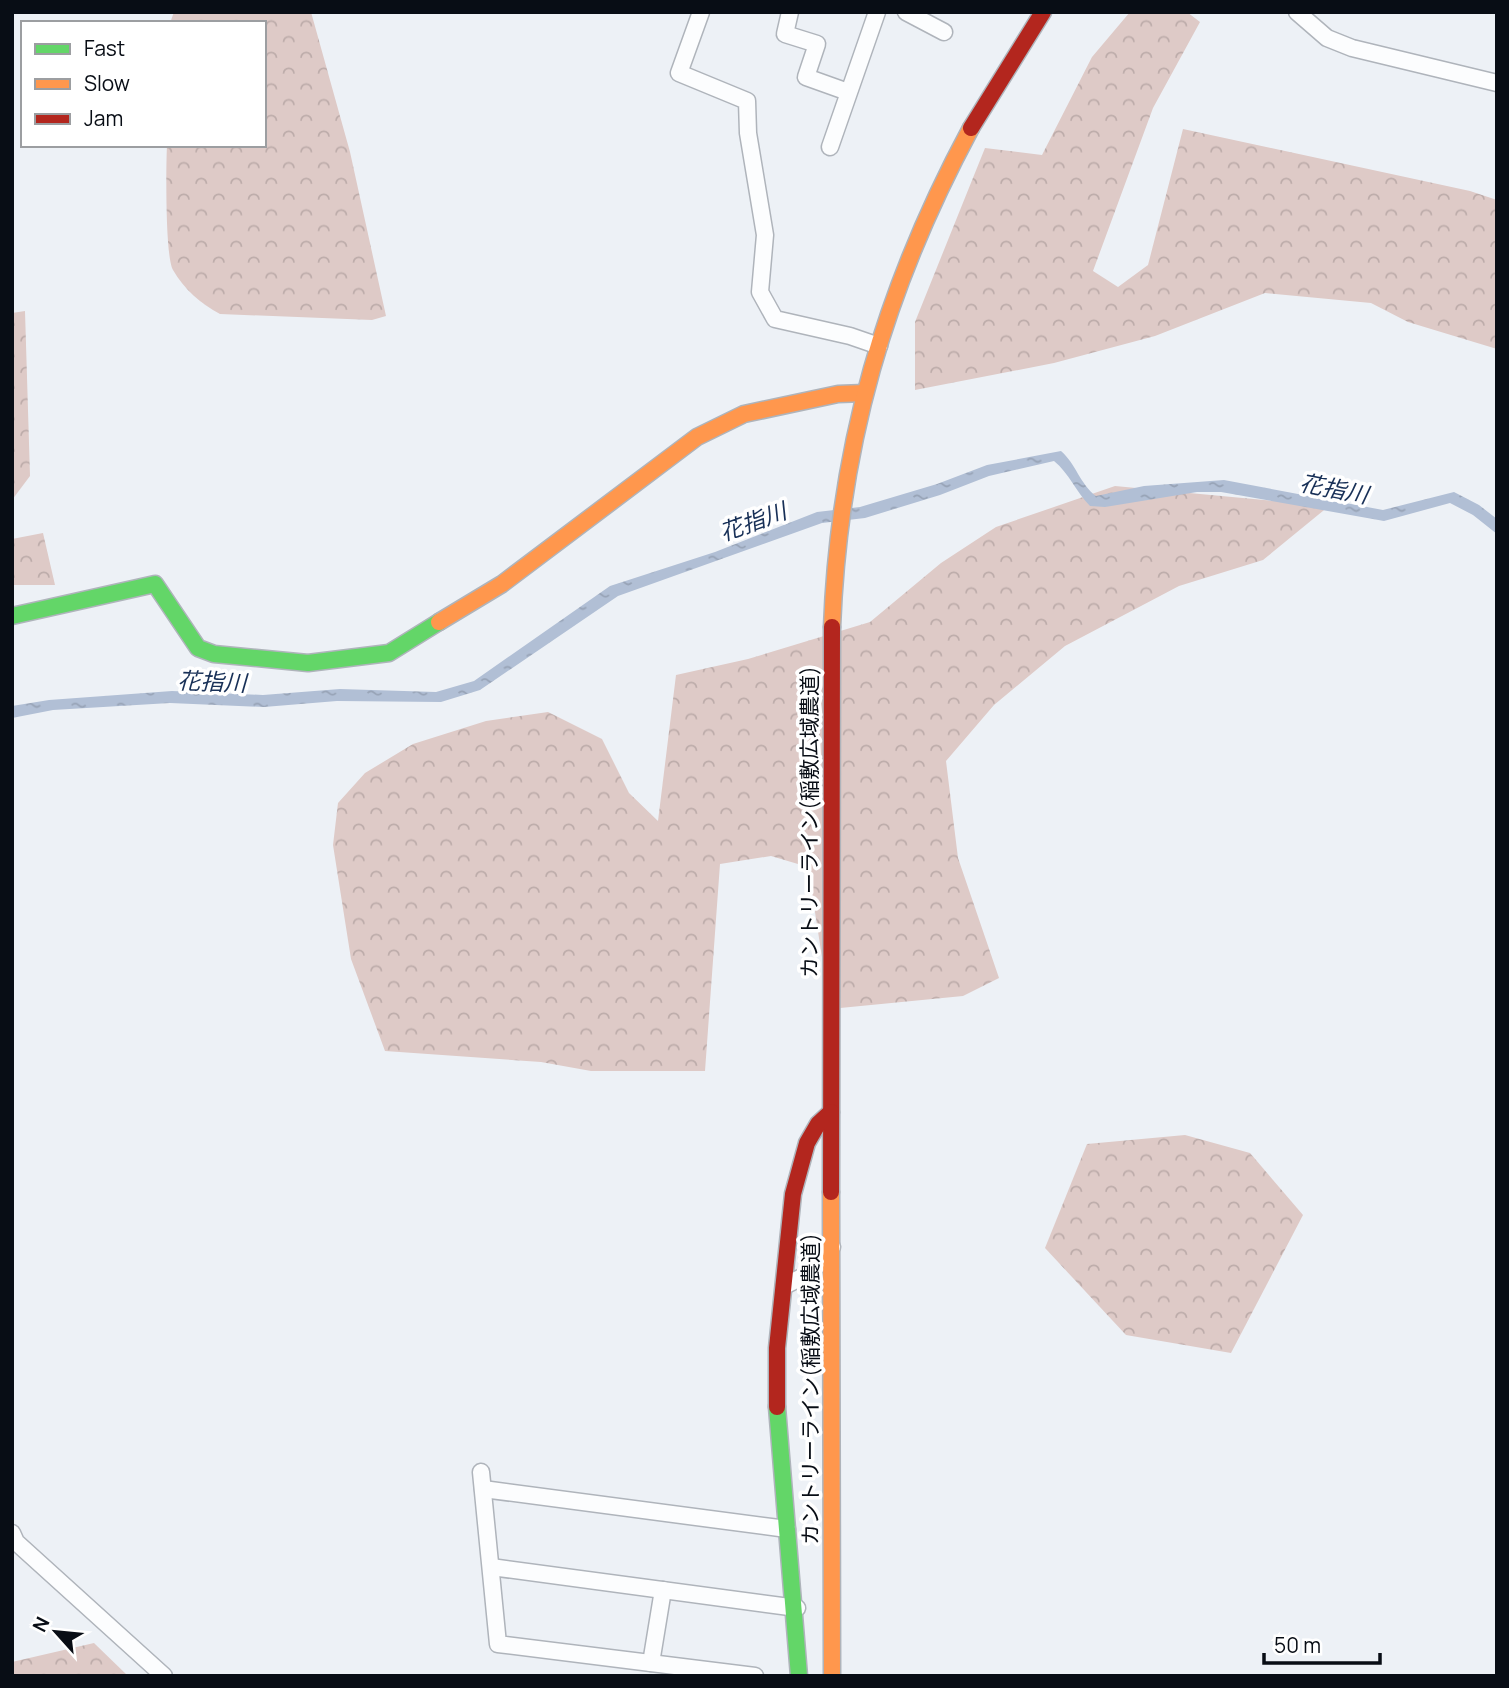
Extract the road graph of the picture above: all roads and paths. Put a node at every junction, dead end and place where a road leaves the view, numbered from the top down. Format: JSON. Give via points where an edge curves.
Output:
{"nodes":[{"id":1,"x":701,"y":12,"type":"edge"},
{"id":2,"x":790,"y":12,"type":"edge"},
{"id":3,"x":877,"y":12,"type":"edge"},
{"id":4,"x":1043,"y":12,"type":"edge"},
{"id":5,"x":1297,"y":12,"type":"edge"},
{"id":6,"x":912,"y":13,"type":"edge"},
{"id":7,"x":944,"y":32,"type":"dead end"},
{"id":8,"x":1497,"y":83,"type":"edge"},
{"id":9,"x":848,"y":92,"type":"junction"},
{"id":10,"x":831,"y":147,"type":"dead end"},
{"id":11,"x":879,"y":346,"type":"junction"},
{"id":12,"x":865,"y":393,"type":"junction"},
{"id":13,"x":12,"y":616,"type":"edge"},
{"id":14,"x":831,"y":1112,"type":"junction"},
{"id":15,"x":832,"y":1247,"type":"junction"},
{"id":16,"x":783,"y":1286,"type":"junction"},
{"id":17,"x":788,"y":1529,"type":"junction"},
{"id":18,"x":12,"y":1533,"type":"edge"},
{"id":19,"x":491,"y":1567,"type":"junction"},
{"id":20,"x":663,"y":1590,"type":"junction"},
{"id":21,"x":797,"y":1608,"type":"junction"},
{"id":22,"x":651,"y":1663,"type":"junction"},
{"id":23,"x":164,"y":1676,"type":"edge"},
{"id":24,"x":755,"y":1676,"type":"edge"},
{"id":25,"x":799,"y":1676,"type":"edge"},
{"id":26,"x":832,"y":1676,"type":"edge"}],
"edges":[{"from":1,"to":11,"type":"street","via":[[679,73],[747,101],[765,235],[760,292],[775,319]]},
{"from":2,"to":9,"type":"street","via":[[785,34],[817,44],[806,78]]},
{"from":3,"to":9,"type":"street"},
{"from":4,"to":11,"type":"street","name":"カントリーライン(稲敷広域農道)","via":[[950,168],[923,226]]},
{"from":5,"to":8,"type":"street","via":[[1327,38],[1352,48]]},
{"from":6,"to":7,"type":"street"},
{"from":9,"to":10,"type":"street"},
{"from":11,"to":12,"type":"street","name":"カントリーライン(稲敷広域農道)"},
{"from":12,"to":13,"type":"street","via":[[838,394],[744,414],[697,437],[502,584],[389,653],[308,663],[214,654],[198,648],[155,584]]},
{"from":12,"to":14,"type":"street","name":"カントリーライン(稲敷広域農道)","via":[[844,485],[831,602]]},
{"from":14,"to":15,"type":"street","name":"カントリーライン(稲敷広域農道)"},
{"from":14,"to":16,"type":"street","via":[[815,1126],[801,1157]]},
{"from":15,"to":16,"type":"street","via":[[812,1272]]},
{"from":15,"to":26,"type":"street","name":"カントリーライン(稲敷広域農道)"},
{"from":16,"to":17,"type":"street","via":[[776,1366]]},
{"from":17,"to":19,"type":"street","via":[[482,1480]]},
{"from":17,"to":21,"type":"street"},
{"from":18,"to":23,"type":"street","via":[[16,1542]]},
{"from":19,"to":20,"type":"street"},
{"from":19,"to":22,"type":"street","via":[[498,1644]]},
{"from":20,"to":21,"type":"street"},
{"from":20,"to":22,"type":"street"},
{"from":21,"to":25,"type":"street"},
{"from":22,"to":24,"type":"street"}]}
